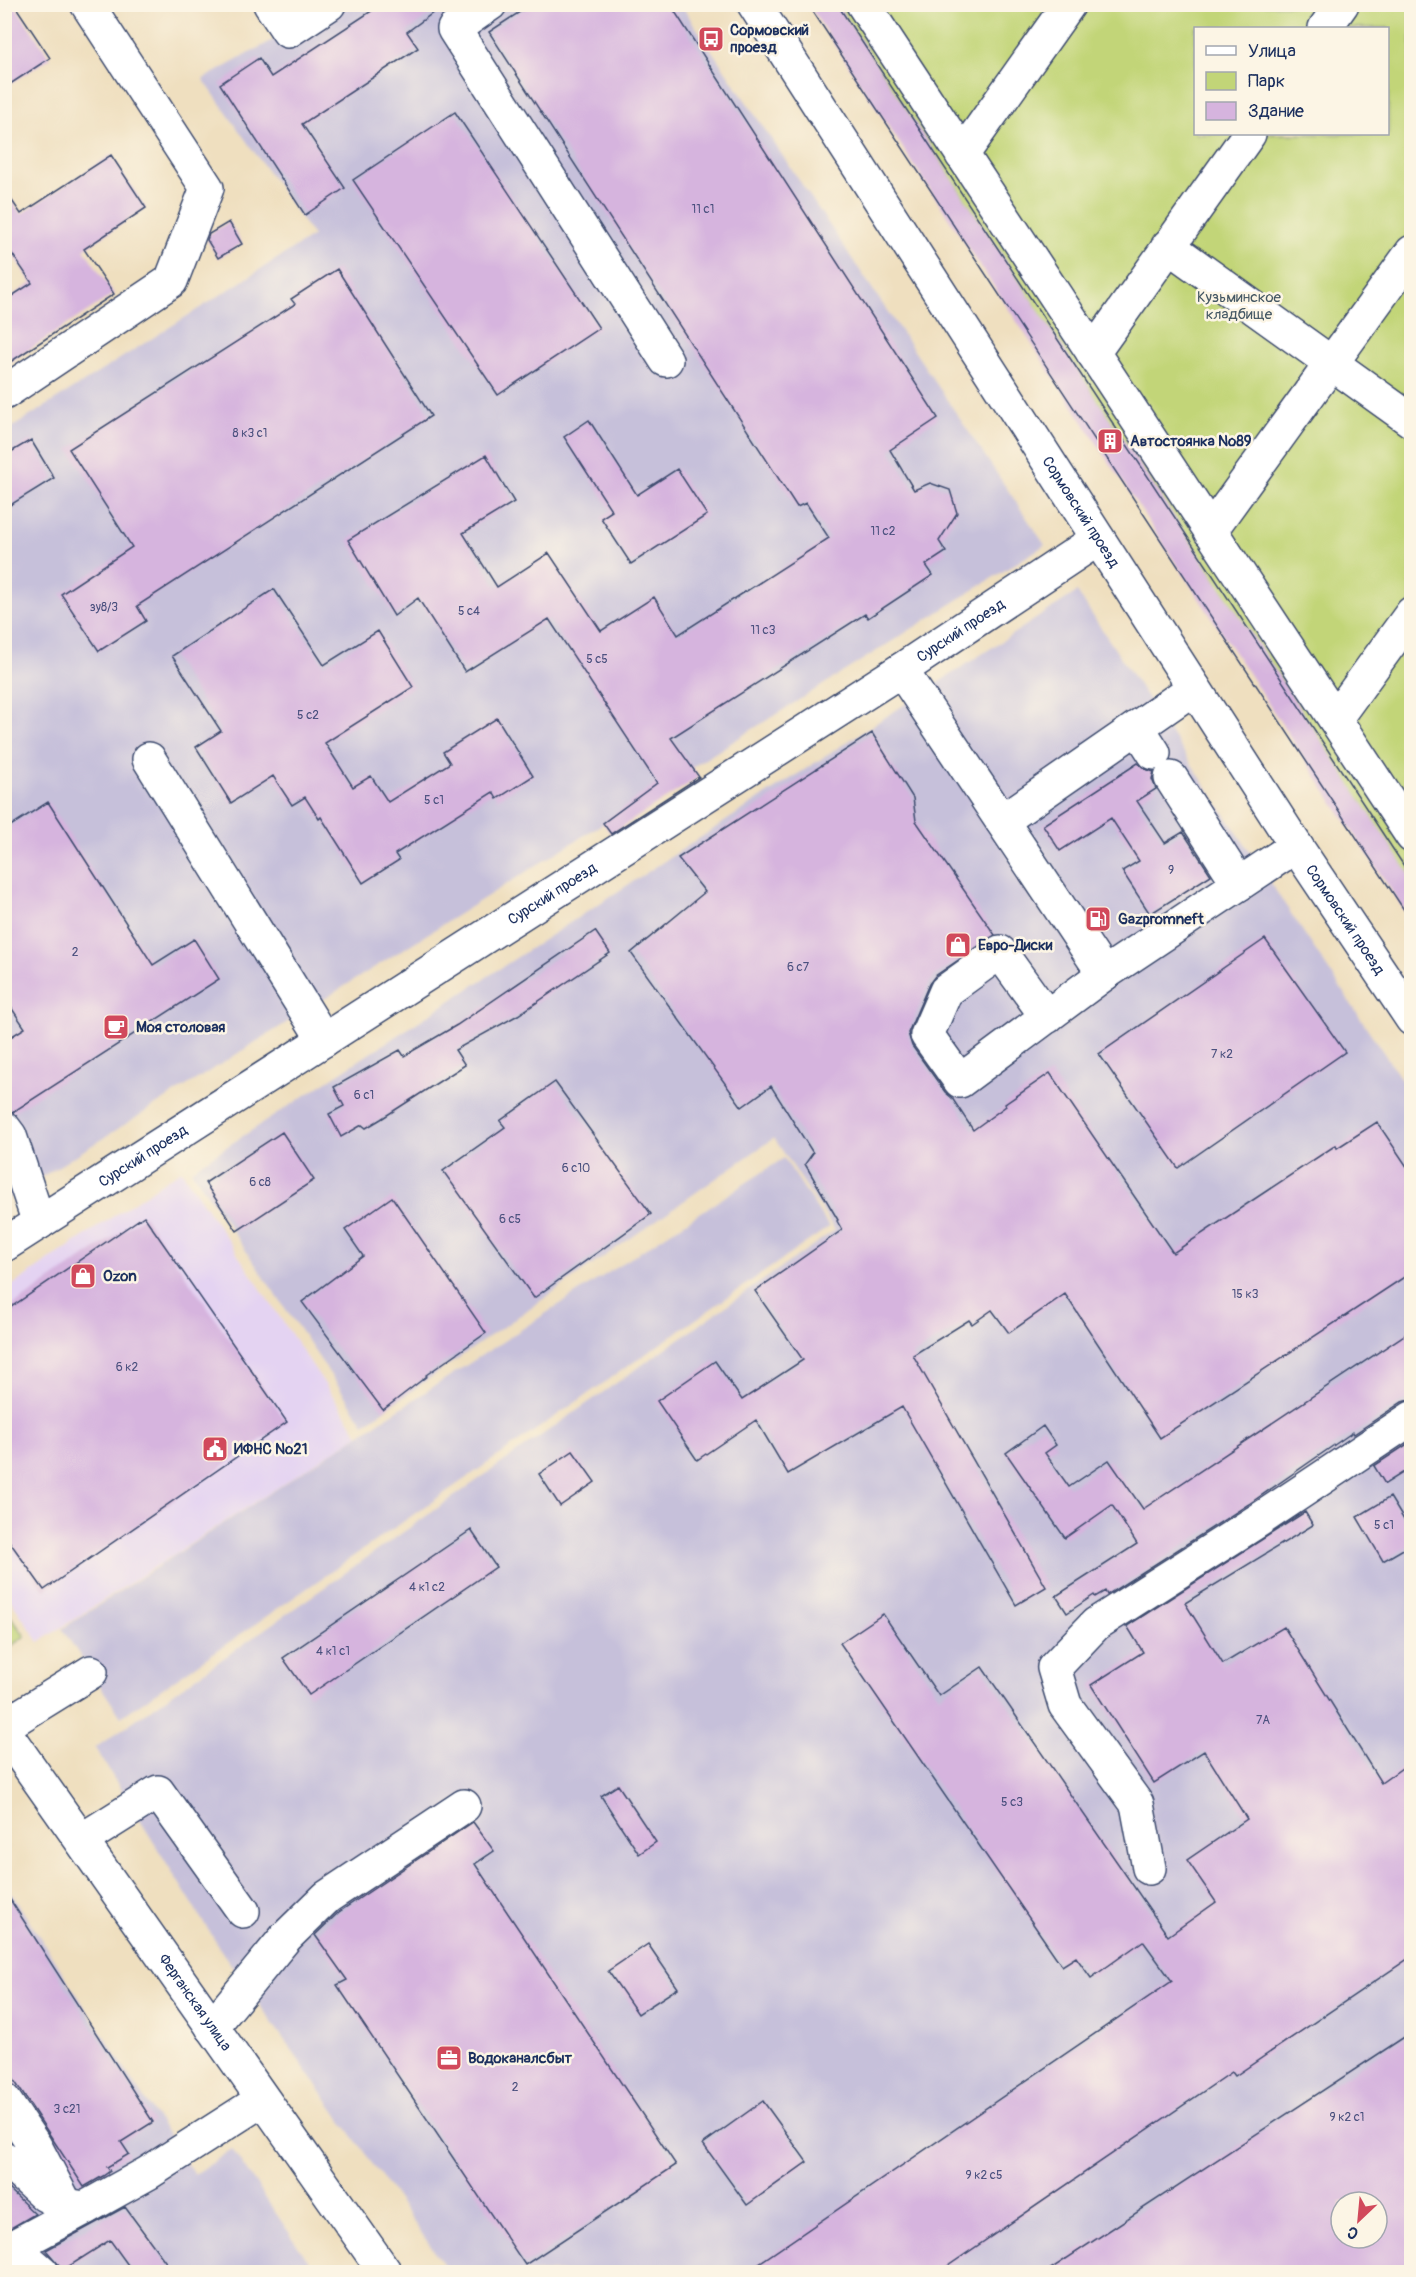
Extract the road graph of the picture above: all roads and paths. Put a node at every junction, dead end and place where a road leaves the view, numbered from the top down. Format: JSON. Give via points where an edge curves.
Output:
{"nodes":[{"id":1,"x":87,"y":4,"type":"edge"},
{"id":2,"x":270,"y":4,"type":"edge"},
{"id":3,"x":328,"y":4,"type":"edge"},
{"id":4,"x":490,"y":4,"type":"edge"},
{"id":5,"x":754,"y":4,"type":"edge"},
{"id":6,"x":863,"y":4,"type":"edge"},
{"id":7,"x":1069,"y":4,"type":"edge"},
{"id":8,"x":1342,"y":4,"type":"edge"},
{"id":9,"x":1326,"y":27,"type":"edge"},
{"id":10,"x":1248,"y":135,"type":"edge"},
{"id":11,"x":962,"y":154,"type":"junction"},
{"id":12,"x":1168,"y":246,"type":"junction"},
{"id":13,"x":1412,"y":252,"type":"edge"},
{"id":14,"x":1093,"y":353,"type":"junction"},
{"id":15,"x":666,"y":360,"type":"dead end"},
{"id":16,"x":1331,"y":363,"type":"junction"},
{"id":17,"x":4,"y":393,"type":"edge"},
{"id":18,"x":1412,"y":421,"type":"edge"},
{"id":19,"x":1210,"y":531,"type":"junction"},
{"id":20,"x":1098,"y":539,"type":"junction"},
{"id":21,"x":1412,"y":613,"type":"edge"},
{"id":22,"x":901,"y":670,"type":"junction"},
{"id":23,"x":1194,"y":688,"type":"junction"},
{"id":24,"x":1335,"y":719,"type":"junction"},
{"id":25,"x":1155,"y":753,"type":"junction"},
{"id":26,"x":149,"y":759,"type":"dead end"},
{"id":27,"x":1002,"y":821,"type":"junction"},
{"id":28,"x":1412,"y":836,"type":"edge"},
{"id":29,"x":1296,"y":846,"type":"junction"},
{"id":30,"x":1239,"y":884,"type":"junction"},
{"id":31,"x":1104,"y":974,"type":"junction"},
{"id":32,"x":1047,"y":1017,"type":"dead end"},
{"id":33,"x":1412,"y":1019,"type":"edge"},
{"id":34,"x":324,"y":1040,"type":"junction"},
{"id":35,"x":4,"y":1128,"type":"edge"},
{"id":36,"x":39,"y":1223,"type":"junction"},
{"id":37,"x":5,"y":1244,"type":"edge"},
{"id":38,"x":1412,"y":1418,"type":"edge"},
{"id":39,"x":91,"y":1672,"type":"dead end"},
{"id":40,"x":4,"y":1728,"type":"edge"},
{"id":41,"x":464,"y":1806,"type":"dead end"},
{"id":42,"x":82,"y":1840,"type":"junction"},
{"id":43,"x":1149,"y":1868,"type":"dead end"},
{"id":44,"x":243,"y":1911,"type":"dead end"},
{"id":45,"x":212,"y":2027,"type":"junction"},
{"id":46,"x":4,"y":2100,"type":"edge"},
{"id":47,"x":262,"y":2100,"type":"junction"},
{"id":48,"x":4,"y":2158,"type":"edge"},
{"id":49,"x":75,"y":2206,"type":"junction"},
{"id":50,"x":11,"y":2251,"type":"edge"},
{"id":51,"x":42,"y":2272,"type":"edge"},
{"id":52,"x":385,"y":2272,"type":"edge"}],
"edges":[{"from":1,"to":17,"type":"street","via":[[207,188],[171,281]]},
{"from":2,"to":3,"type":"street","via":[[288,31]]},
{"from":4,"to":15,"type":"street","via":[[454,29]]},
{"from":5,"to":20,"type":"street","name":"Сормовский проезд"},
{"from":6,"to":11,"type":"street"},
{"from":7,"to":11,"type":"street"},
{"from":8,"to":9,"type":"street"},
{"from":10,"to":12,"type":"street"},
{"from":11,"to":14,"type":"street"},
{"from":12,"to":14,"type":"street"},
{"from":12,"to":16,"type":"street"},
{"from":13,"to":16,"type":"street"},
{"from":14,"to":19,"type":"street"},
{"from":16,"to":18,"type":"street"},
{"from":16,"to":19,"type":"street"},
{"from":19,"to":24,"type":"street"},
{"from":20,"to":22,"type":"street","name":"Сурский проезд"},
{"from":20,"to":23,"type":"street","name":"Сормовский проезд"},
{"from":21,"to":24,"type":"street"},
{"from":22,"to":27,"type":"street"},
{"from":22,"to":34,"type":"street","name":"Сурский проезд"},
{"from":23,"to":25,"type":"street"},
{"from":23,"to":29,"type":"street","name":"Сормовский проезд"},
{"from":24,"to":28,"type":"street"},
{"from":25,"to":27,"type":"street"},
{"from":25,"to":30,"type":"street"},
{"from":26,"to":34,"type":"street"},
{"from":27,"to":31,"type":"street"},
{"from":29,"to":30,"type":"street"},
{"from":29,"to":33,"type":"street","name":"Сормовский проезд"},
{"from":30,"to":31,"type":"street"},
{"from":31,"to":32,"type":"street"},
{"from":34,"to":36,"type":"street","name":"Сурский проезд"},
{"from":35,"to":36,"type":"street"},
{"from":36,"to":37,"type":"street","name":"Сурский проезд"},
{"from":38,"to":43,"type":"street","via":[[1096,1624],[1054,1668],[1065,1705],[1137,1804]]},
{"from":39,"to":40,"type":"street"},
{"from":40,"to":42,"type":"street","name":"Ферганская улица"},
{"from":41,"to":45,"type":"street","via":[[327,1897],[286,1937]]},
{"from":42,"to":44,"type":"street","via":[[158,1792]]},
{"from":42,"to":45,"type":"street","name":"Ферганская улица"},
{"from":45,"to":47,"type":"street","name":"Ферганская улица"},
{"from":46,"to":49,"type":"street"},
{"from":47,"to":49,"type":"street","via":[[148,2173]]},
{"from":47,"to":52,"type":"street","name":"Ферганская улица"},
{"from":48,"to":49,"type":"street","via":[[45,2195]]},
{"from":49,"to":50,"type":"street"},
{"from":50,"to":51,"type":"street"}]}
